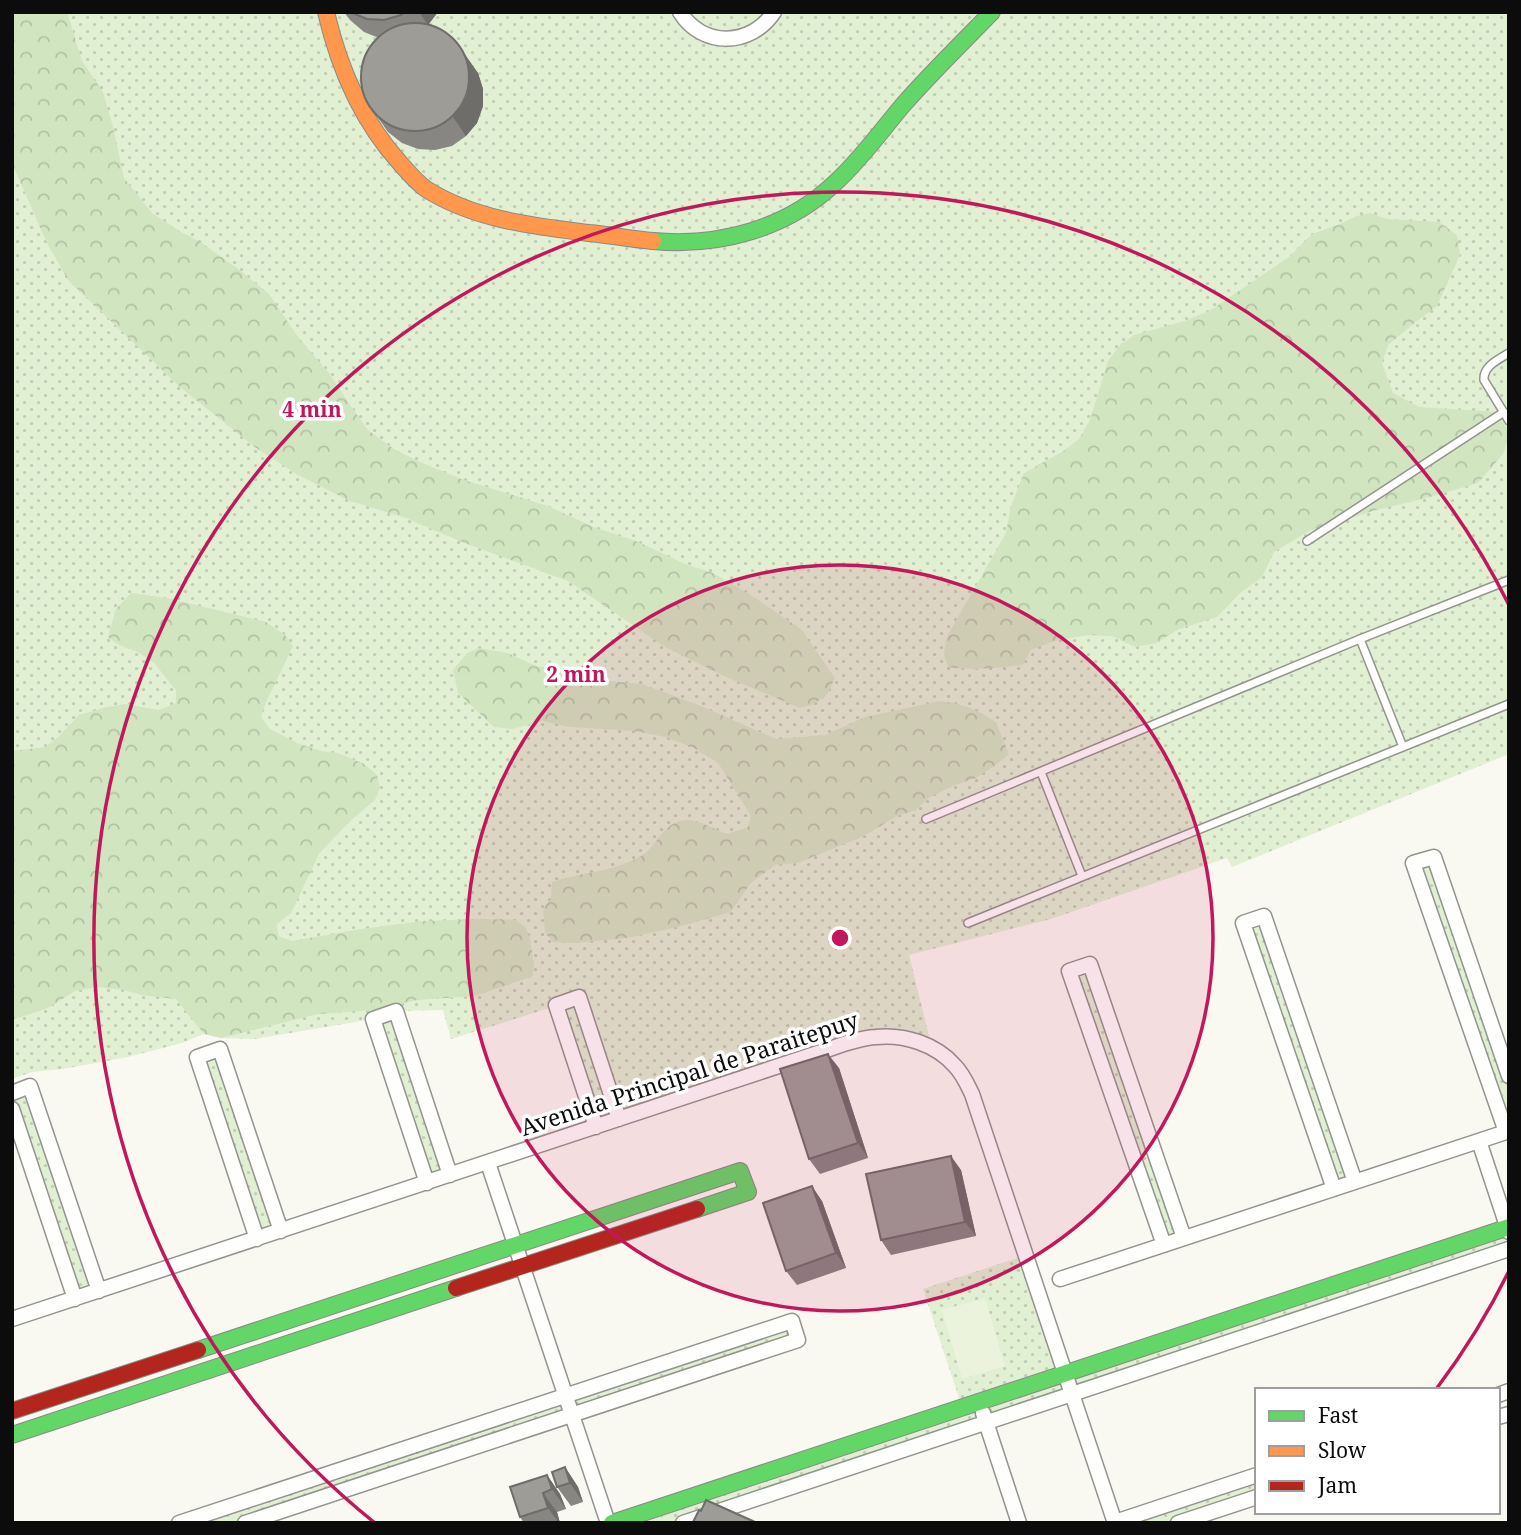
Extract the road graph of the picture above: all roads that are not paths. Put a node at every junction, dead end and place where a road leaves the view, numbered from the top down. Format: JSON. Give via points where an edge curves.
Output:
{"nodes":[{"id":1,"x":326,"y":12,"type":"edge"},
{"id":2,"x":680,"y":12,"type":"edge"},
{"id":3,"x":774,"y":12,"type":"edge"},
{"id":4,"x":992,"y":12,"type":"edge"},
{"id":5,"x":1509,"y":353,"type":"edge"},
{"id":6,"x":1504,"y":412,"type":"junction"},
{"id":7,"x":1509,"y":421,"type":"edge"},
{"id":8,"x":1307,"y":541,"type":"dead end"},
{"id":9,"x":1509,"y":580,"type":"edge"},
{"id":10,"x":1360,"y":639,"type":"junction"},
{"id":11,"x":1509,"y":704,"type":"edge"},
{"id":12,"x":1402,"y":747,"type":"junction"},
{"id":13,"x":1041,"y":772,"type":"junction"},
{"id":14,"x":926,"y":819,"type":"dead end"},
{"id":15,"x":1082,"y":876,"type":"junction"},
{"id":16,"x":968,"y":923,"type":"dead end"},
{"id":17,"x":1509,"y":1076,"type":"edge"},
{"id":18,"x":12,"y":1093,"type":"edge"},
{"id":19,"x":12,"y":1108,"type":"edge"},
{"id":20,"x":619,"y":1119,"type":"junction"},
{"id":21,"x":596,"y":1126,"type":"junction"},
{"id":22,"x":1507,"y":1132,"type":"edge"},
{"id":23,"x":1479,"y":1141,"type":"junction"},
{"id":24,"x":488,"y":1163,"type":"junction"},
{"id":25,"x":450,"y":1175,"type":"junction"},
{"id":26,"x":1355,"y":1182,"type":"junction"},
{"id":27,"x":426,"y":1183,"type":"junction"},
{"id":28,"x":1334,"y":1189,"type":"junction"},
{"id":29,"x":1508,"y":1228,"type":"edge"},
{"id":30,"x":281,"y":1231,"type":"junction"},
{"id":31,"x":1184,"y":1238,"type":"junction"},
{"id":32,"x":257,"y":1239,"type":"junction"},
{"id":33,"x":515,"y":1245,"type":"junction"},
{"id":34,"x":1164,"y":1245,"type":"junction"},
{"id":35,"x":1509,"y":1249,"type":"edge"},
{"id":36,"x":522,"y":1266,"type":"junction"},
{"id":37,"x":1060,"y":1279,"type":"dead end"},
{"id":38,"x":99,"y":1291,"type":"junction"},
{"id":39,"x":75,"y":1299,"type":"junction"},
{"id":40,"x":1288,"y":1300,"type":"junction"},
{"id":41,"x":12,"y":1319,"type":"edge"},
{"id":42,"x":1295,"y":1320,"type":"junction"},
{"id":43,"x":1066,"y":1373,"type":"junction"},
{"id":44,"x":126,"y":1374,"type":"junction"},
{"id":45,"x":1072,"y":1394,"type":"junction"},
{"id":46,"x":134,"y":1395,"type":"junction"},
{"id":47,"x":565,"y":1396,"type":"junction"},
{"id":48,"x":979,"y":1402,"type":"junction"},
{"id":49,"x":12,"y":1411,"type":"edge"},
{"id":50,"x":572,"y":1415,"type":"junction"},
{"id":51,"x":985,"y":1422,"type":"junction"},
{"id":52,"x":12,"y":1435,"type":"edge"},
{"id":53,"x":834,"y":1450,"type":"junction"},
{"id":54,"x":842,"y":1470,"type":"junction"},
{"id":55,"x":1255,"y":1476,"type":"edge"},
{"id":56,"x":1255,"y":1498,"type":"edge"},
{"id":57,"x":1115,"y":1522,"type":"edge"},
{"id":58,"x":179,"y":1523,"type":"edge"},
{"id":59,"x":245,"y":1523,"type":"edge"},
{"id":60,"x":610,"y":1523,"type":"edge"},
{"id":61,"x":683,"y":1523,"type":"edge"},
{"id":62,"x":1019,"y":1523,"type":"edge"},
{"id":63,"x":1178,"y":1523,"type":"edge"}],
"edges":[{"from":1,"to":4,"type":"street","via":[[359,107],[394,158],[425,188],[473,211],[513,221],[664,242],[727,237],[769,225],[824,194]]},
{"from":2,"to":3,"type":"street","via":[[701,32],[726,38],[752,33]]},
{"from":5,"to":6,"type":"lane","via":[[1490,365],[1484,375]]},
{"from":6,"to":7,"type":"lane"},
{"from":6,"to":8,"type":"lane"},
{"from":9,"to":10,"type":"lane"},
{"from":10,"to":12,"type":"lane"},
{"from":10,"to":13,"type":"lane"},
{"from":11,"to":12,"type":"lane"},
{"from":12,"to":15,"type":"lane"},
{"from":13,"to":14,"type":"lane"},
{"from":13,"to":15,"type":"lane"},
{"from":15,"to":16,"type":"lane"},
{"from":17,"to":22,"type":"street","via":[[1434,857],[1413,863]]},
{"from":18,"to":38,"type":"street","via":[[30,1086]]},
{"from":19,"to":39,"type":"street"},
{"from":20,"to":21,"type":"street","name":"Avenida Principal de Paraitepuy"},
{"from":20,"to":21,"type":"street","via":[[579,997],[556,1005]]},
{"from":20,"to":43,"type":"street","name":"Avenida Principal de Paraitepuy","via":[[859,1040],[889,1036],[932,1048],[955,1066],[972,1094]]},
{"from":21,"to":24,"type":"street","name":"Avenida Principal de Paraitepuy"},
{"from":22,"to":23,"type":"street"},
{"from":23,"to":26,"type":"street"},
{"from":23,"to":29,"type":"street"},
{"from":24,"to":25,"type":"street","name":"Avenida Principal de Paraitepuy"},
{"from":24,"to":33,"type":"street"},
{"from":25,"to":27,"type":"street","name":"Avenida Principal de Paraitepuy"},
{"from":25,"to":27,"type":"street","via":[[396,1011],[373,1019]]},
{"from":26,"to":28,"type":"street"},
{"from":26,"to":28,"type":"street","via":[[1264,916],[1243,923]]},
{"from":27,"to":30,"type":"street","name":"Avenida Principal de Paraitepuy"},
{"from":28,"to":31,"type":"street"},
{"from":29,"to":40,"type":"street"},
{"from":30,"to":32,"type":"street","name":"Avenida Principal de Paraitepuy"},
{"from":30,"to":32,"type":"street","via":[[220,1049],[197,1057]]},
{"from":31,"to":34,"type":"street"},
{"from":31,"to":34,"type":"street","via":[[1090,964],[1069,971]]},
{"from":32,"to":38,"type":"street","name":"Avenida Principal de Paraitepuy"},
{"from":33,"to":36,"type":"street"},
{"from":33,"to":36,"type":"street","via":[[740,1171],[748,1192]]},
{"from":33,"to":44,"type":"street"},
{"from":34,"to":37,"type":"street"},
{"from":35,"to":42,"type":"street"},
{"from":36,"to":46,"type":"street"},
{"from":36,"to":47,"type":"street"},
{"from":38,"to":39,"type":"street","name":"Avenida Principal de Paraitepuy"},
{"from":39,"to":41,"type":"street","name":"Avenida Principal de Paraitepuy"},
{"from":40,"to":42,"type":"street"},
{"from":40,"to":43,"type":"street"},
{"from":42,"to":45,"type":"street"},
{"from":43,"to":45,"type":"street","name":"Avenida Principal de Paraitepuy"},
{"from":43,"to":48,"type":"street"},
{"from":44,"to":46,"type":"street"},
{"from":44,"to":49,"type":"street"},
{"from":45,"to":51,"type":"street"},
{"from":45,"to":57,"type":"street","name":"Avenida Principal de Paraitepuy"},
{"from":46,"to":52,"type":"street"},
{"from":47,"to":50,"type":"street"},
{"from":47,"to":50,"type":"street","via":[[792,1321],[798,1340]]},
{"from":47,"to":58,"type":"street"},
{"from":48,"to":51,"type":"street"},
{"from":48,"to":53,"type":"street"},
{"from":50,"to":59,"type":"street"},
{"from":50,"to":60,"type":"street"},
{"from":51,"to":54,"type":"street"},
{"from":51,"to":62,"type":"street"},
{"from":53,"to":54,"type":"street"},
{"from":53,"to":60,"type":"street"},
{"from":54,"to":61,"type":"street"},
{"from":55,"to":57,"type":"street"},
{"from":56,"to":63,"type":"street"}]}
